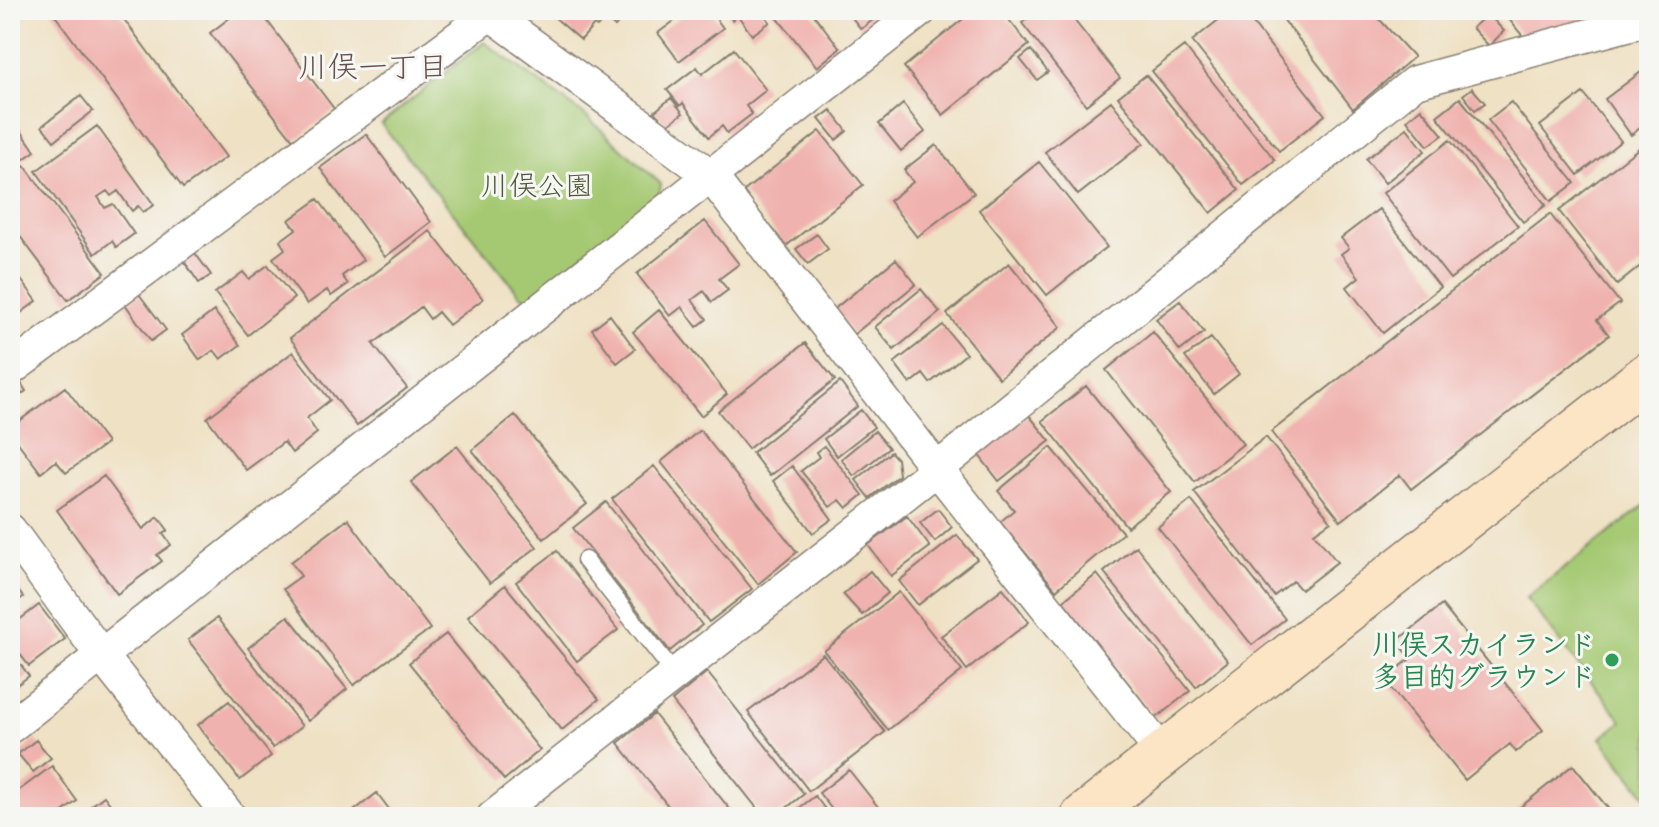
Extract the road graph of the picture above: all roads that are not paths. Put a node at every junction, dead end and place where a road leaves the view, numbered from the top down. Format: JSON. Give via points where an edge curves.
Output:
{"nodes":[{"id":1,"x":921,"y":10,"type":"edge"},
{"id":2,"x":490,"y":12,"type":"edge"},
{"id":3,"x":1649,"y":19,"type":"edge"},
{"id":4,"x":710,"y":175,"type":"junction"},
{"id":5,"x":10,"y":370,"type":"edge"},
{"id":6,"x":1649,"y":374,"type":"edge"},
{"id":7,"x":937,"y":469,"type":"junction"},
{"id":8,"x":10,"y":530,"type":"edge"},
{"id":9,"x":585,"y":560,"type":"dead end"},
{"id":10,"x":101,"y":655,"type":"junction"},
{"id":11,"x":675,"y":674,"type":"junction"},
{"id":12,"x":10,"y":727,"type":"edge"},
{"id":13,"x":1163,"y":754,"type":"junction"},
{"id":14,"x":230,"y":817,"type":"edge"},
{"id":15,"x":493,"y":817,"type":"edge"},
{"id":16,"x":1083,"y":817,"type":"edge"}],
"edges":[{"from":1,"to":4,"type":"street"},
{"from":2,"to":4,"type":"street"},
{"from":2,"to":5,"type":"street"},
{"from":3,"to":7,"type":"street","via":[[1415,82]]},
{"from":4,"to":7,"type":"street"},
{"from":4,"to":10,"type":"street"},
{"from":6,"to":13,"type":"street"},
{"from":7,"to":11,"type":"street"},
{"from":7,"to":13,"type":"street"},
{"from":8,"to":10,"type":"street"},
{"from":9,"to":11,"type":"lane"},
{"from":10,"to":12,"type":"street"},
{"from":10,"to":14,"type":"street"},
{"from":11,"to":15,"type":"street"},
{"from":13,"to":16,"type":"street"}]}
